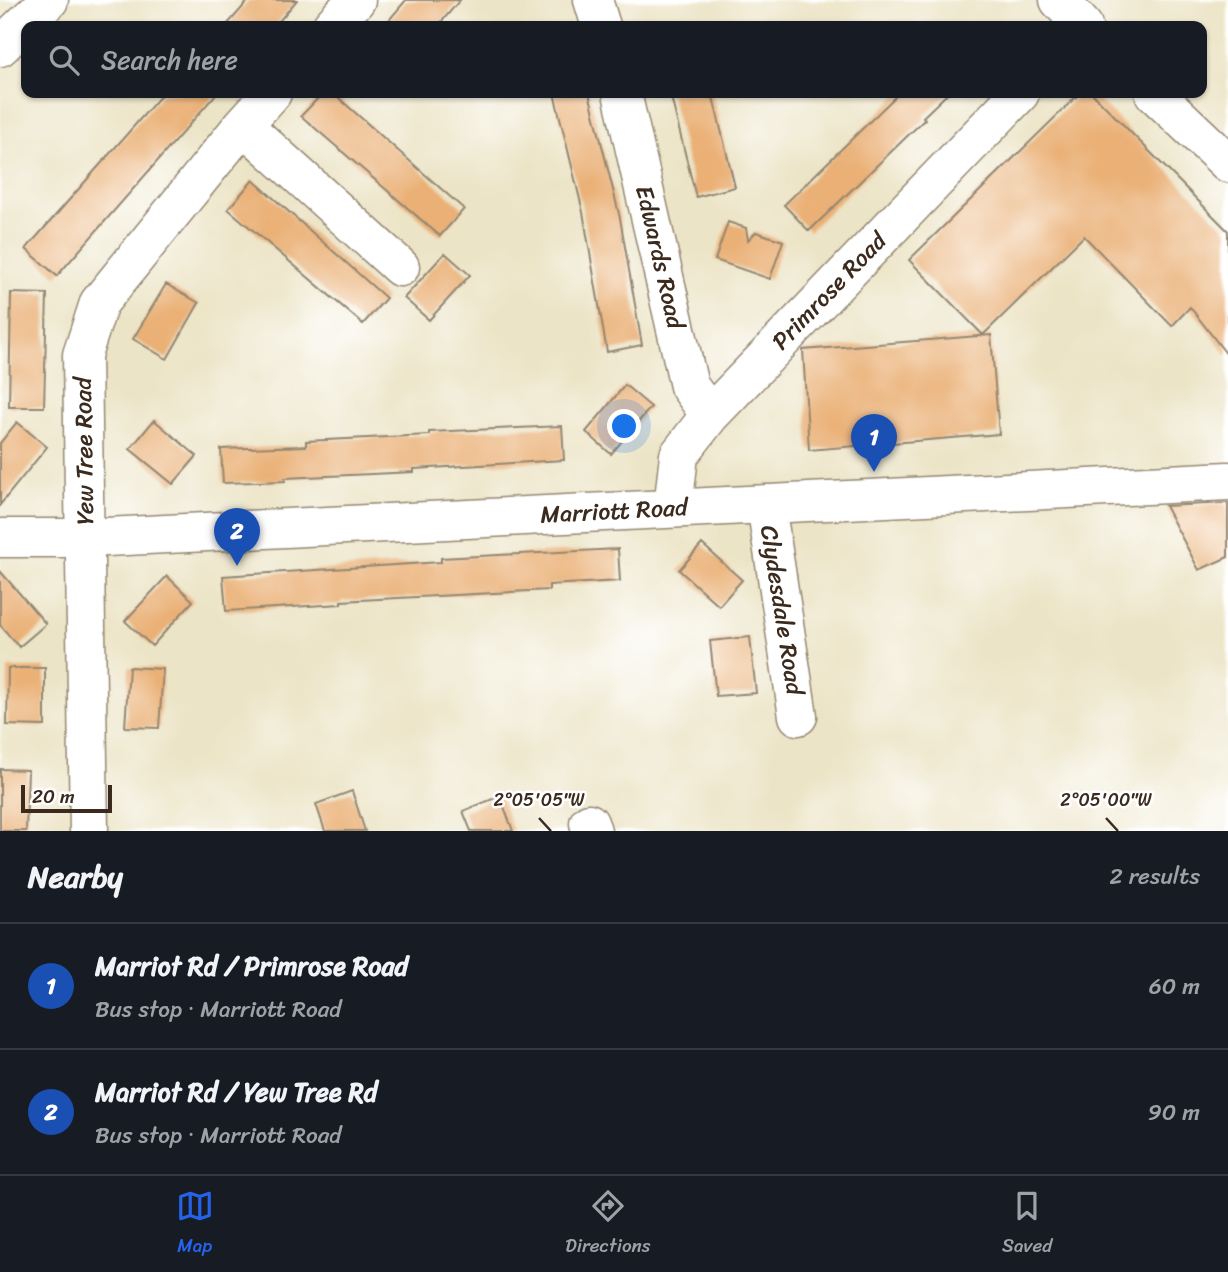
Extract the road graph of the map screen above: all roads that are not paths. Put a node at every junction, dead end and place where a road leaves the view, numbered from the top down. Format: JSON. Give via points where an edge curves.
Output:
{"nodes":[{"id":1,"x":49,"y":0,"type":"edge"},
{"id":2,"x":356,"y":0,"type":"edge"},
{"id":3,"x":593,"y":0,"type":"edge"},
{"id":4,"x":1059,"y":0,"type":"edge"},
{"id":5,"x":27,"y":21,"type":"edge"},
{"id":6,"x":337,"y":21,"type":"edge"},
{"id":7,"x":599,"y":21,"type":"edge"},
{"id":8,"x":1078,"y":21,"type":"edge"},
{"id":9,"x":21,"y":27,"type":"edge"},
{"id":10,"x":0,"y":47,"type":"edge"},
{"id":11,"x":267,"y":98,"type":"edge"},
{"id":12,"x":623,"y":98,"type":"edge"},
{"id":13,"x":1015,"y":98,"type":"edge"},
{"id":14,"x":1159,"y":98,"type":"edge"},
{"id":15,"x":243,"y":125,"type":"junction"},
{"id":16,"x":1228,"y":163,"type":"edge"},
{"id":17,"x":400,"y":267,"type":"dead end"},
{"id":18,"x":710,"y":415,"type":"junction"},
{"id":19,"x":1228,"y":481,"type":"edge"},
{"id":20,"x":766,"y":504,"type":"junction"},
{"id":21,"x":673,"y":508,"type":"junction"},
{"id":22,"x":0,"y":538,"type":"edge"},
{"id":23,"x":86,"y":538,"type":"junction"},
{"id":24,"x":798,"y":716,"type":"dead end"},
{"id":25,"x":89,"y":831,"type":"edge"}],
"edges":[{"from":1,"to":5,"type":"street"},
{"from":2,"to":6,"type":"street"},
{"from":3,"to":7,"type":"street"},
{"from":4,"to":8,"type":"street"},
{"from":9,"to":10,"type":"street"},
{"from":11,"to":15,"type":"street","name":"Yew Tree Road"},
{"from":12,"to":18,"type":"street","name":"Edwards Road","via":[[689,386]]},
{"from":13,"to":18,"type":"street","name":"Primrose Road"},
{"from":14,"to":16,"type":"street"},
{"from":15,"to":17,"type":"street"},
{"from":15,"to":23,"type":"street","name":"Yew Tree Road","via":[[100,303],[82,355]]},
{"from":18,"to":21,"type":"street","name":"Primrose Road","via":[[679,454]]},
{"from":19,"to":20,"type":"street","name":"Marriott Road"},
{"from":20,"to":21,"type":"street","name":"Marriott Road"},
{"from":20,"to":24,"type":"street","name":"Clydesdale Road"},
{"from":21,"to":23,"type":"street","name":"Marriott Road"},
{"from":22,"to":23,"type":"street","name":"Marriott Road"},
{"from":23,"to":25,"type":"street","name":"Yew Tree Road"}]}
